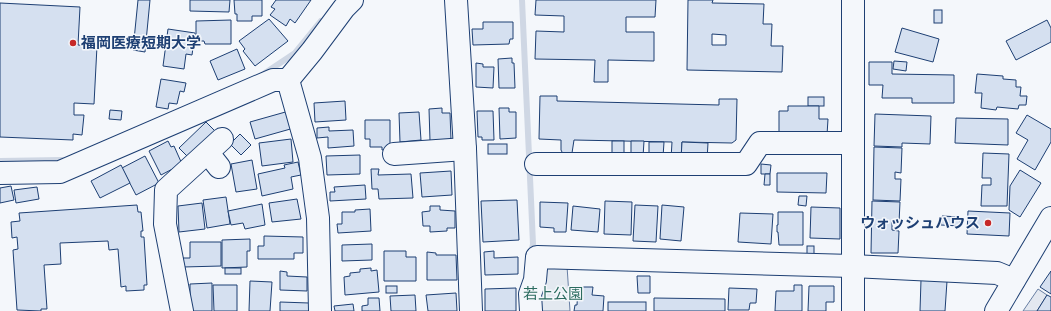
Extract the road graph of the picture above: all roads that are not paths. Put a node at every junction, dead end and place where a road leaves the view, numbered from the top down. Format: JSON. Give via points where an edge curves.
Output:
{"nodes":[{"id":1,"x":456,"y":0,"type":"edge"},
{"id":2,"x":853,"y":0,"type":"edge"},
{"id":3,"x":345,"y":3,"type":"edge"},
{"id":4,"x":288,"y":80,"type":"junction"},
{"id":5,"x":853,"y":143,"type":"junction"},
{"id":6,"x":465,"y":149,"type":"junction"},
{"id":7,"x":216,"y":153,"type":"dead end"},
{"id":8,"x":394,"y":154,"type":"dead end"},
{"id":9,"x":536,"y":164,"type":"dead end"},
{"id":10,"x":0,"y":172,"type":"edge"},
{"id":11,"x":1051,"y":218,"type":"edge"},
{"id":12,"x":852,"y":266,"type":"junction"},
{"id":13,"x":1014,"y":280,"type":"junction"},
{"id":14,"x":182,"y":311,"type":"edge"},
{"id":15,"x":320,"y":311,"type":"edge"},
{"id":16,"x":471,"y":311,"type":"edge"},
{"id":17,"x":531,"y":311,"type":"edge"},
{"id":18,"x":853,"y":311,"type":"edge"},
{"id":19,"x":996,"y":311,"type":"edge"}],
"edges":[{"from":1,"to":6,"type":"street"},
{"from":2,"to":5,"type":"street"},
{"from":3,"to":4,"type":"street","via":[[312,51]]},
{"from":4,"to":10,"type":"street","via":[[273,80],[60,172]]},
{"from":4,"to":15,"type":"street","via":[[310,158],[318,218]]},
{"from":5,"to":9,"type":"street","via":[[760,143],[746,164]]},
{"from":5,"to":12,"type":"street"},
{"from":6,"to":8,"type":"street"},
{"from":6,"to":16,"type":"street"},
{"from":7,"to":14,"type":"street","via":[[166,190],[165,224]]},
{"from":11,"to":13,"type":"street"},
{"from":12,"to":13,"type":"street","via":[[997,273]]},
{"from":12,"to":17,"type":"street","via":[[537,257],[535,280],[530,294]]},
{"from":12,"to":18,"type":"street"},
{"from":13,"to":19,"type":"street"}]}
